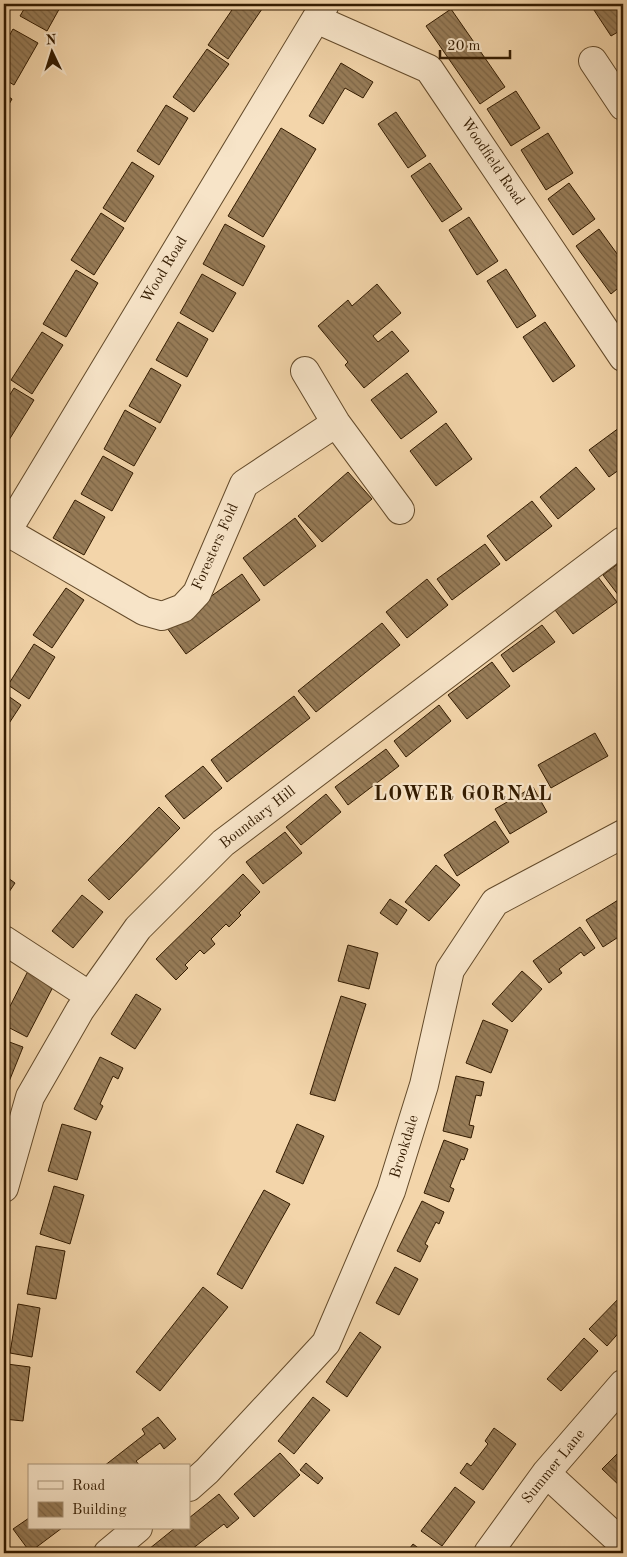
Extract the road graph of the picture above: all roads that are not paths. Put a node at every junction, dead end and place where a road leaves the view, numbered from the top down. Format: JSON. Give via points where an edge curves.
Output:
{"nodes":[{"id":1,"x":321,"y":12,"type":"edge"},
{"id":2,"x":593,"y":61,"type":"dead end"},
{"id":3,"x":623,"y":106,"type":"edge"},
{"id":4,"x":623,"y":357,"type":"edge"},
{"id":5,"x":305,"y":371,"type":"dead end"},
{"id":6,"x":336,"y":422,"type":"junction"},
{"id":7,"x":400,"y":510,"type":"dead end"},
{"id":8,"x":5,"y":534,"type":"edge"},
{"id":9,"x":623,"y":541,"type":"edge"},
{"id":10,"x":623,"y":834,"type":"edge"},
{"id":11,"x":4,"y":940,"type":"edge"},
{"id":12,"x":90,"y":996,"type":"junction"},
{"id":13,"x":4,"y":1188,"type":"edge"},
{"id":14,"x":623,"y":1384,"type":"edge"},
{"id":15,"x":546,"y":1473,"type":"junction"},
{"id":16,"x":190,"y":1485,"type":"edge"},
{"id":17,"x":136,"y":1530,"type":"edge"},
{"id":18,"x":623,"y":1544,"type":"edge"},
{"id":19,"x":108,"y":1553,"type":"edge"},
{"id":20,"x":488,"y":1553,"type":"edge"}],
"edges":[{"from":1,"to":4,"type":"street","name":"Woodfield Road","via":[[428,69]]},
{"from":1,"to":8,"type":"street","name":"Wood Road"},
{"from":2,"to":3,"type":"street"},
{"from":5,"to":6,"type":"street"},
{"from":6,"to":7,"type":"street"},
{"from":6,"to":8,"type":"street","name":"Foresters Fold","via":[[244,484],[197,593],[184,608],[162,616],[144,611]]},
{"from":9,"to":12,"type":"street","name":"Boundary Hill","via":[[223,843],[138,928]]},
{"from":10,"to":16,"type":"street","name":"Brookdale","via":[[495,902],[490,909],[450,970],[424,1085],[391,1191],[326,1343]]},
{"from":11,"to":12,"type":"street"},
{"from":12,"to":13,"type":"street","name":"Boundary Hill","via":[[30,1097]]},
{"from":14,"to":15,"type":"street","name":"Summer Lane"},
{"from":15,"to":18,"type":"street"},
{"from":15,"to":20,"type":"street","name":"Summer Lane"},
{"from":17,"to":19,"type":"street"}]}
